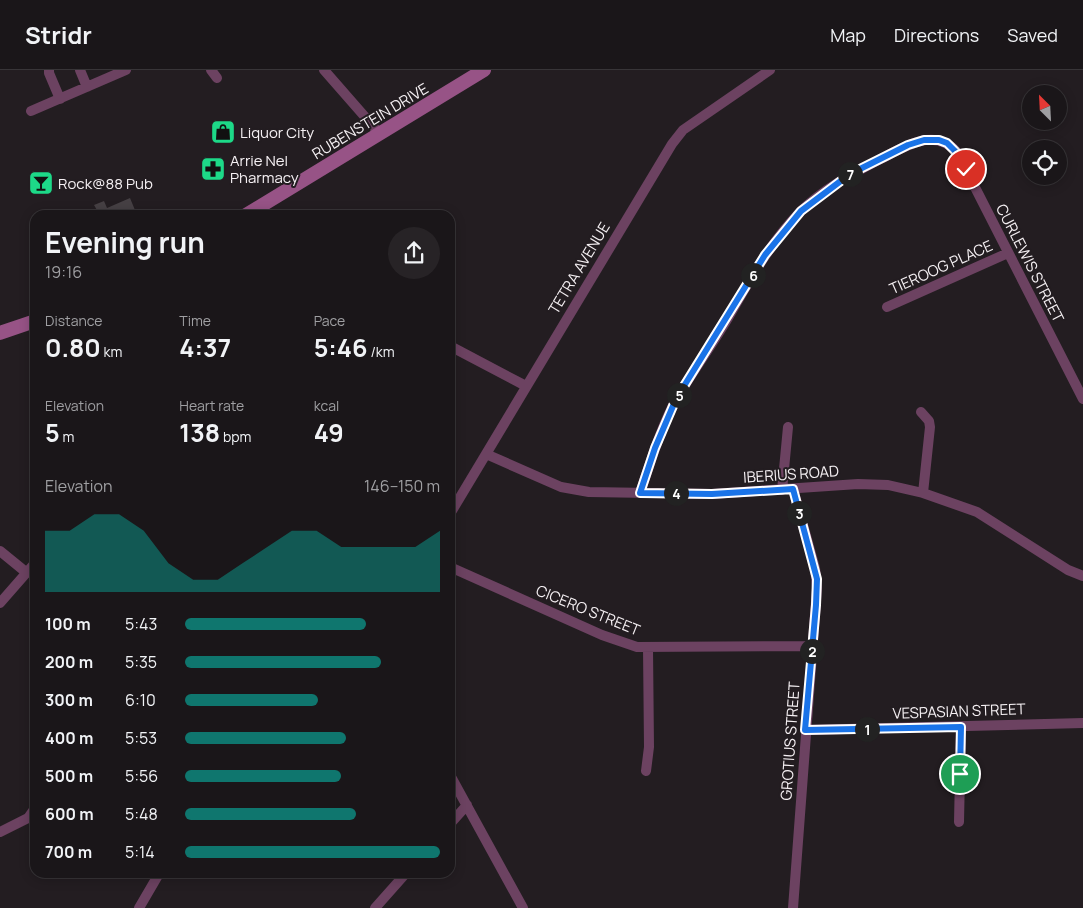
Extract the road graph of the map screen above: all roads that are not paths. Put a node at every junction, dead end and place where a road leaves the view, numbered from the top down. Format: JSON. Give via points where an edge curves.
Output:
{"nodes":[{"id":1,"x":49,"y":70,"type":"edge"},
{"id":2,"x":80,"y":70,"type":"edge"},
{"id":3,"x":126,"y":70,"type":"edge"},
{"id":4,"x":324,"y":70,"type":"edge"},
{"id":5,"x":770,"y":70,"type":"edge"},
{"id":6,"x":478,"y":72,"type":"edge"},
{"id":7,"x":87,"y":87,"type":"junction"},
{"id":8,"x":60,"y":99,"type":"junction"},
{"id":9,"x":31,"y":111,"type":"dead end"},
{"id":10,"x":380,"y":134,"type":"junction"},
{"id":11,"x":254,"y":210,"type":"edge"},
{"id":12,"x":1008,"y":253,"type":"junction"},
{"id":13,"x":887,"y":307,"type":"dead end"},
{"id":14,"x":30,"y":322,"type":"edge"},
{"id":15,"x":0,"y":333,"type":"edge"},
{"id":16,"x":455,"y":349,"type":"edge"},
{"id":17,"x":526,"y":386,"type":"junction"},
{"id":18,"x":1083,"y":399,"type":"edge"},
{"id":19,"x":921,"y":412,"type":"dead end"},
{"id":20,"x":788,"y":427,"type":"dead end"},
{"id":21,"x":486,"y":454,"type":"junction"},
{"id":22,"x":787,"y":490,"type":"junction"},
{"id":23,"x":640,"y":493,"type":"junction"},
{"id":24,"x":923,"y":493,"type":"junction"},
{"id":25,"x":455,"y":506,"type":"edge"},
{"id":26,"x":0,"y":551,"type":"edge"},
{"id":27,"x":30,"y":569,"type":"edge"},
{"id":28,"x":455,"y":569,"type":"edge"},
{"id":29,"x":27,"y":573,"type":"junction"},
{"id":30,"x":1083,"y":576,"type":"edge"},
{"id":31,"x":0,"y":603,"type":"edge"},
{"id":32,"x":812,"y":646,"type":"junction"},
{"id":33,"x":648,"y":648,"type":"junction"},
{"id":34,"x":1083,"y":723,"type":"edge"},
{"id":35,"x":961,"y":727,"type":"junction"},
{"id":36,"x":805,"y":730,"type":"junction"},
{"id":37,"x":646,"y":771,"type":"dead end"},
{"id":38,"x":455,"y":784,"type":"edge"},
{"id":39,"x":466,"y":805,"type":"junction"},
{"id":40,"x":30,"y":815,"type":"edge"},
{"id":41,"x":455,"y":818,"type":"edge"},
{"id":42,"x":959,"y":822,"type":"dead end"},
{"id":43,"x":0,"y":832,"type":"edge"},
{"id":44,"x":156,"y":878,"type":"edge"},
{"id":45,"x":401,"y":878,"type":"edge"},
{"id":46,"x":139,"y":908,"type":"edge"},
{"id":47,"x":375,"y":908,"type":"edge"},
{"id":48,"x":523,"y":908,"type":"edge"},
{"id":49,"x":793,"y":908,"type":"edge"}],
"edges":[{"from":1,"to":8,"type":"street"},
{"from":2,"to":7,"type":"street"},
{"from":3,"to":7,"type":"street"},
{"from":4,"to":10,"type":"street"},
{"from":5,"to":17,"type":"street","name":"TETRA AVENUE","via":[[678,136]]},
{"from":6,"to":10,"type":"street","name":"RUBENSTEIN DRIVE"},
{"from":7,"to":8,"type":"street"},
{"from":8,"to":9,"type":"street"},
{"from":10,"to":11,"type":"street","name":"RUBENSTEIN DRIVE"},
{"from":12,"to":13,"type":"street","name":"TIEROOG PLACE"},
{"from":12,"to":18,"type":"street","name":"CURLEWIS STREET"},
{"from":12,"to":23,"type":"street","name":"CURLEWIS STREET","via":[[966,169],[947,143],[924,140],[908,145],[850,174],[801,211],[765,255],[676,399]]},
{"from":14,"to":15,"type":"street"},
{"from":16,"to":17,"type":"street"},
{"from":17,"to":21,"type":"street","name":"TETRA AVENUE"},
{"from":19,"to":24,"type":"street","via":[[930,427]]},
{"from":20,"to":22,"type":"street"},
{"from":21,"to":23,"type":"street","name":"IBERIUS ROAD","via":[[543,481],[574,491]]},
{"from":21,"to":25,"type":"street","name":"TETRA AVENUE"},
{"from":22,"to":23,"type":"street","name":"IBERIUS ROAD"},
{"from":22,"to":24,"type":"street","name":"IBERIUS ROAD","via":[[874,483]]},
{"from":22,"to":32,"type":"street","name":"GROTIUS STREET","via":[[817,579]]},
{"from":24,"to":30,"type":"street","name":"IBERIUS ROAD","via":[[977,512],[1068,570]]},
{"from":26,"to":29,"type":"street"},
{"from":27,"to":29,"type":"street"},
{"from":28,"to":33,"type":"street","name":"CICERO STREET","via":[[624,644]]},
{"from":29,"to":31,"type":"street"},
{"from":32,"to":33,"type":"street","name":"CICERO STREET"},
{"from":32,"to":36,"type":"street","name":"GROTIUS STREET"},
{"from":33,"to":37,"type":"street","via":[[649,747]]},
{"from":34,"to":35,"type":"street","name":"VESPASIAN STREET"},
{"from":35,"to":36,"type":"street","name":"VESPASIAN STREET"},
{"from":35,"to":42,"type":"street"},
{"from":36,"to":49,"type":"street","name":"GROTIUS STREET"},
{"from":38,"to":39,"type":"street"},
{"from":39,"to":41,"type":"street"},
{"from":39,"to":48,"type":"street"},
{"from":40,"to":43,"type":"street"},
{"from":44,"to":46,"type":"street"},
{"from":45,"to":47,"type":"street"}]}
